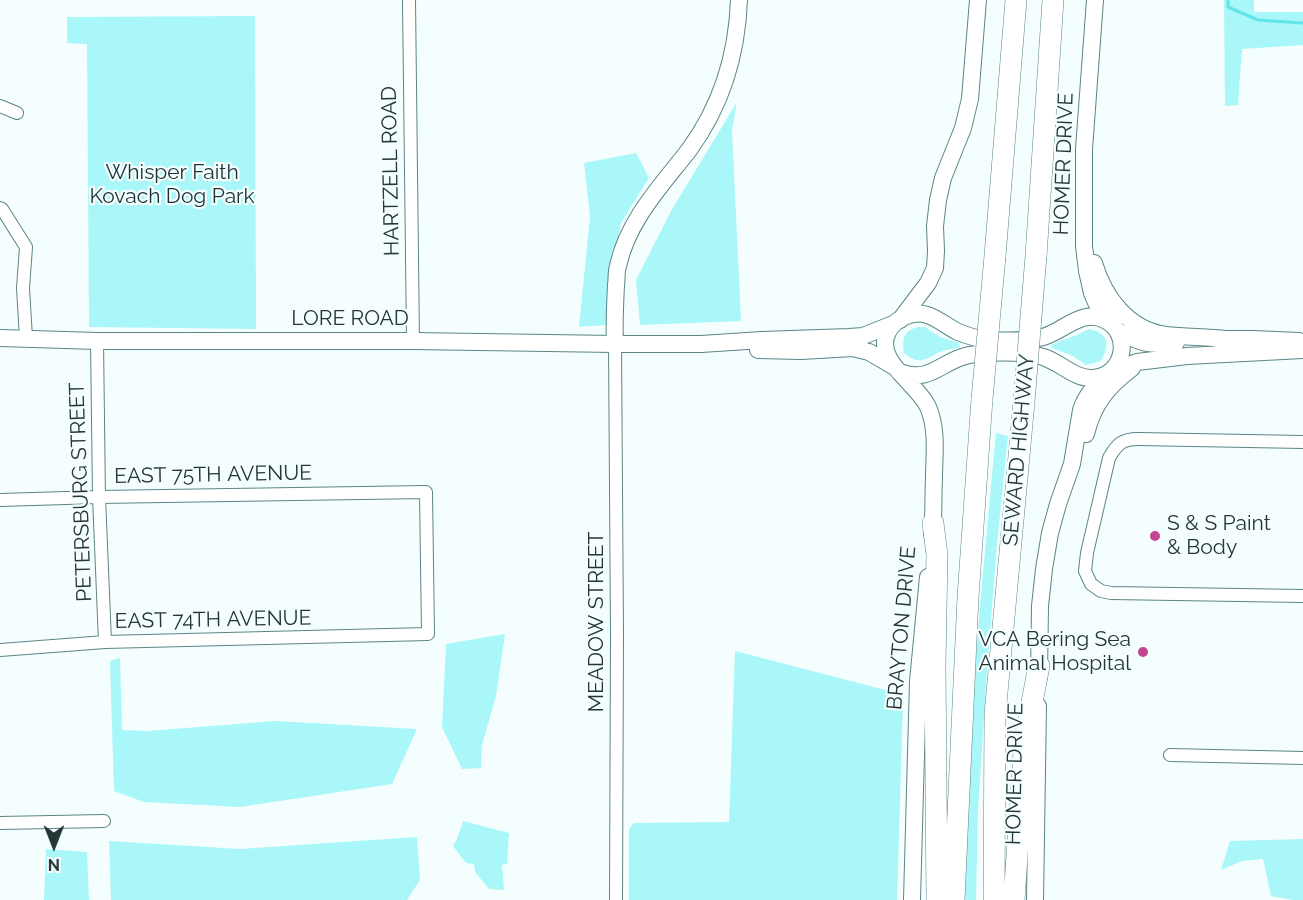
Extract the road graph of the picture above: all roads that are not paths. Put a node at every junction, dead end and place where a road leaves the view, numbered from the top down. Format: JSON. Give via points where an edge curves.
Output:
{"nodes":[{"id":1,"x":409,"y":0,"type":"edge"},
{"id":2,"x":739,"y":0,"type":"edge"},
{"id":3,"x":978,"y":0,"type":"edge"},
{"id":4,"x":1016,"y":0,"type":"edge"},
{"id":5,"x":1053,"y":0,"type":"edge"},
{"id":6,"x":1095,"y":0,"type":"edge"},
{"id":7,"x":0,"y":106,"type":"edge"},
{"id":8,"x":17,"y":113,"type":"dead end"},
{"id":9,"x":1,"y":209,"type":"edge"},
{"id":10,"x":1084,"y":209,"type":"junction"},
{"id":11,"x":896,"y":322,"type":"junction"},
{"id":12,"x":1114,"y":327,"type":"junction"},
{"id":13,"x":0,"y":338,"type":"edge"},
{"id":14,"x":26,"y":338,"type":"junction"},
{"id":15,"x":1226,"y":339,"type":"junction"},
{"id":16,"x":97,"y":341,"type":"junction"},
{"id":17,"x":413,"y":341,"type":"junction"},
{"id":18,"x":1303,"y":342,"type":"edge"},
{"id":19,"x":615,"y":344,"type":"junction"},
{"id":20,"x":701,"y":344,"type":"junction"},
{"id":21,"x":1303,"y":350,"type":"edge"},
{"id":22,"x":1145,"y":361,"type":"junction"},
{"id":23,"x":896,"y":369,"type":"junction"},
{"id":24,"x":1110,"y":372,"type":"junction"},
{"id":25,"x":1303,"y":442,"type":"edge"},
{"id":26,"x":1072,"y":464,"type":"junction"},
{"id":27,"x":99,"y":496,"type":"junction"},
{"id":28,"x":0,"y":500,"type":"edge"},
{"id":29,"x":933,"y":524,"type":"junction"},
{"id":30,"x":1303,"y":596,"type":"edge"},
{"id":31,"x":428,"y":634,"type":"joint"},
{"id":32,"x":105,"y":642,"type":"junction"},
{"id":33,"x":0,"y":650,"type":"edge"},
{"id":34,"x":1039,"y":666,"type":"junction"},
{"id":35,"x":1170,"y":755,"type":"dead end"},
{"id":36,"x":1303,"y":758,"type":"edge"},
{"id":37,"x":104,"y":821,"type":"dead end"},
{"id":38,"x":0,"y":824,"type":"edge"},
{"id":39,"x":616,"y":900,"type":"edge"},
{"id":40,"x":912,"y":900,"type":"edge"},
{"id":41,"x":937,"y":900,"type":"edge"},
{"id":42,"x":954,"y":900,"type":"edge"},
{"id":43,"x":993,"y":900,"type":"edge"},
{"id":44,"x":1014,"y":900,"type":"edge"},
{"id":45,"x":1035,"y":900,"type":"edge"}],
"edges":[{"from":1,"to":17,"type":"street","name":"HARTZELL ROAD"},
{"from":2,"to":19,"type":"street","via":[[733,56],[710,116],[646,203],[629,233],[618,267]]},
{"from":3,"to":11,"type":"street","via":[[968,111],[938,200],[936,264],[928,284]]},
{"from":4,"to":42,"type":"highway","name":"SEWARD HIGHWAY","bridge":true,"via":[[968,597]]},
{"from":5,"to":43,"type":"highway","name":"SEWARD HIGHWAY","bridge":true,"via":[[1036,256],[995,714]]},
{"from":6,"to":10,"type":"street","name":"HOMER DRIVE","via":[[1084,149]]},
{"from":7,"to":8,"type":"street"},
{"from":9,"to":14,"type":"street","via":[[26,247]]},
{"from":10,"to":12,"type":"street","name":"HOMER DRIVE","via":[[1090,285],[1098,307]]},
{"from":10,"to":15,"type":"street","via":[[1099,278],[1122,313],[1155,333]]},
{"from":11,"to":12,"type":"street","name":"LORE ROAD","via":[[916,313],[928,314],[964,334],[990,340],[1043,337],[1089,316]]},
{"from":11,"to":20,"type":"street","name":"LORE ROAD","via":[[849,337]]},
{"from":11,"to":23,"type":"street","via":[[887,332],[885,342],[887,356]]},
{"from":12,"to":15,"type":"street","name":"LORE ROAD","via":[[1149,344]]},
{"from":12,"to":24,"type":"street","via":[[1122,354]]},
{"from":13,"to":14,"type":"street","name":"LORE ROAD"},
{"from":14,"to":16,"type":"street","name":"LORE ROAD"},
{"from":15,"to":18,"type":"street"},
{"from":16,"to":17,"type":"street","name":"LORE ROAD"},
{"from":16,"to":27,"type":"street","name":"PETERSBURG STREET"},
{"from":17,"to":19,"type":"street","name":"LORE ROAD"},
{"from":19,"to":20,"type":"street","name":"LORE ROAD"},
{"from":19,"to":39,"type":"street","name":"MEADOW STREET"},
{"from":20,"to":23,"type":"street","name":"LORE ROAD","via":[[790,351],[854,348],[869,352]]},
{"from":21,"to":22,"type":"street"},
{"from":22,"to":24,"type":"street"},
{"from":22,"to":26,"type":"street","via":[[1130,370],[1097,403]]},
{"from":23,"to":24,"type":"street","via":[[909,375],[927,374],[975,354],[1013,353],[1038,355],[1083,377],[1095,378]]},
{"from":23,"to":29,"type":"street","name":"BRAYTON DRIVE","via":[[920,393],[933,423]]},
{"from":24,"to":26,"type":"street","name":"HOMER DRIVE","via":[[1084,402]]},
{"from":25,"to":30,"type":"street","via":[[1123,441],[1109,458],[1085,571],[1091,584],[1110,593]]},
{"from":26,"to":34,"type":"street","name":"HOMER DRIVE","via":[[1050,533],[1040,606]]},
{"from":27,"to":28,"type":"street","name":"EAST 75TH AVENUE"},
{"from":27,"to":31,"type":"street","name":"EAST 75TH AVENUE","via":[[426,492]]},
{"from":27,"to":32,"type":"street","name":"PETERSBURG STREET"},
{"from":29,"to":40,"type":"street","name":"BRAYTON DRIVE","via":[[918,681]]},
{"from":29,"to":41,"type":"highway","via":[[937,555]]},
{"from":31,"to":32,"type":"street","name":"EAST 74TH AVENUE"},
{"from":32,"to":33,"type":"street","name":"EAST 74TH AVENUE"},
{"from":34,"to":44,"type":"highway","via":[[1025,738]]},
{"from":34,"to":45,"type":"street","name":"HOMER DRIVE"},
{"from":35,"to":36,"type":"street"},
{"from":37,"to":38,"type":"street"}]}
